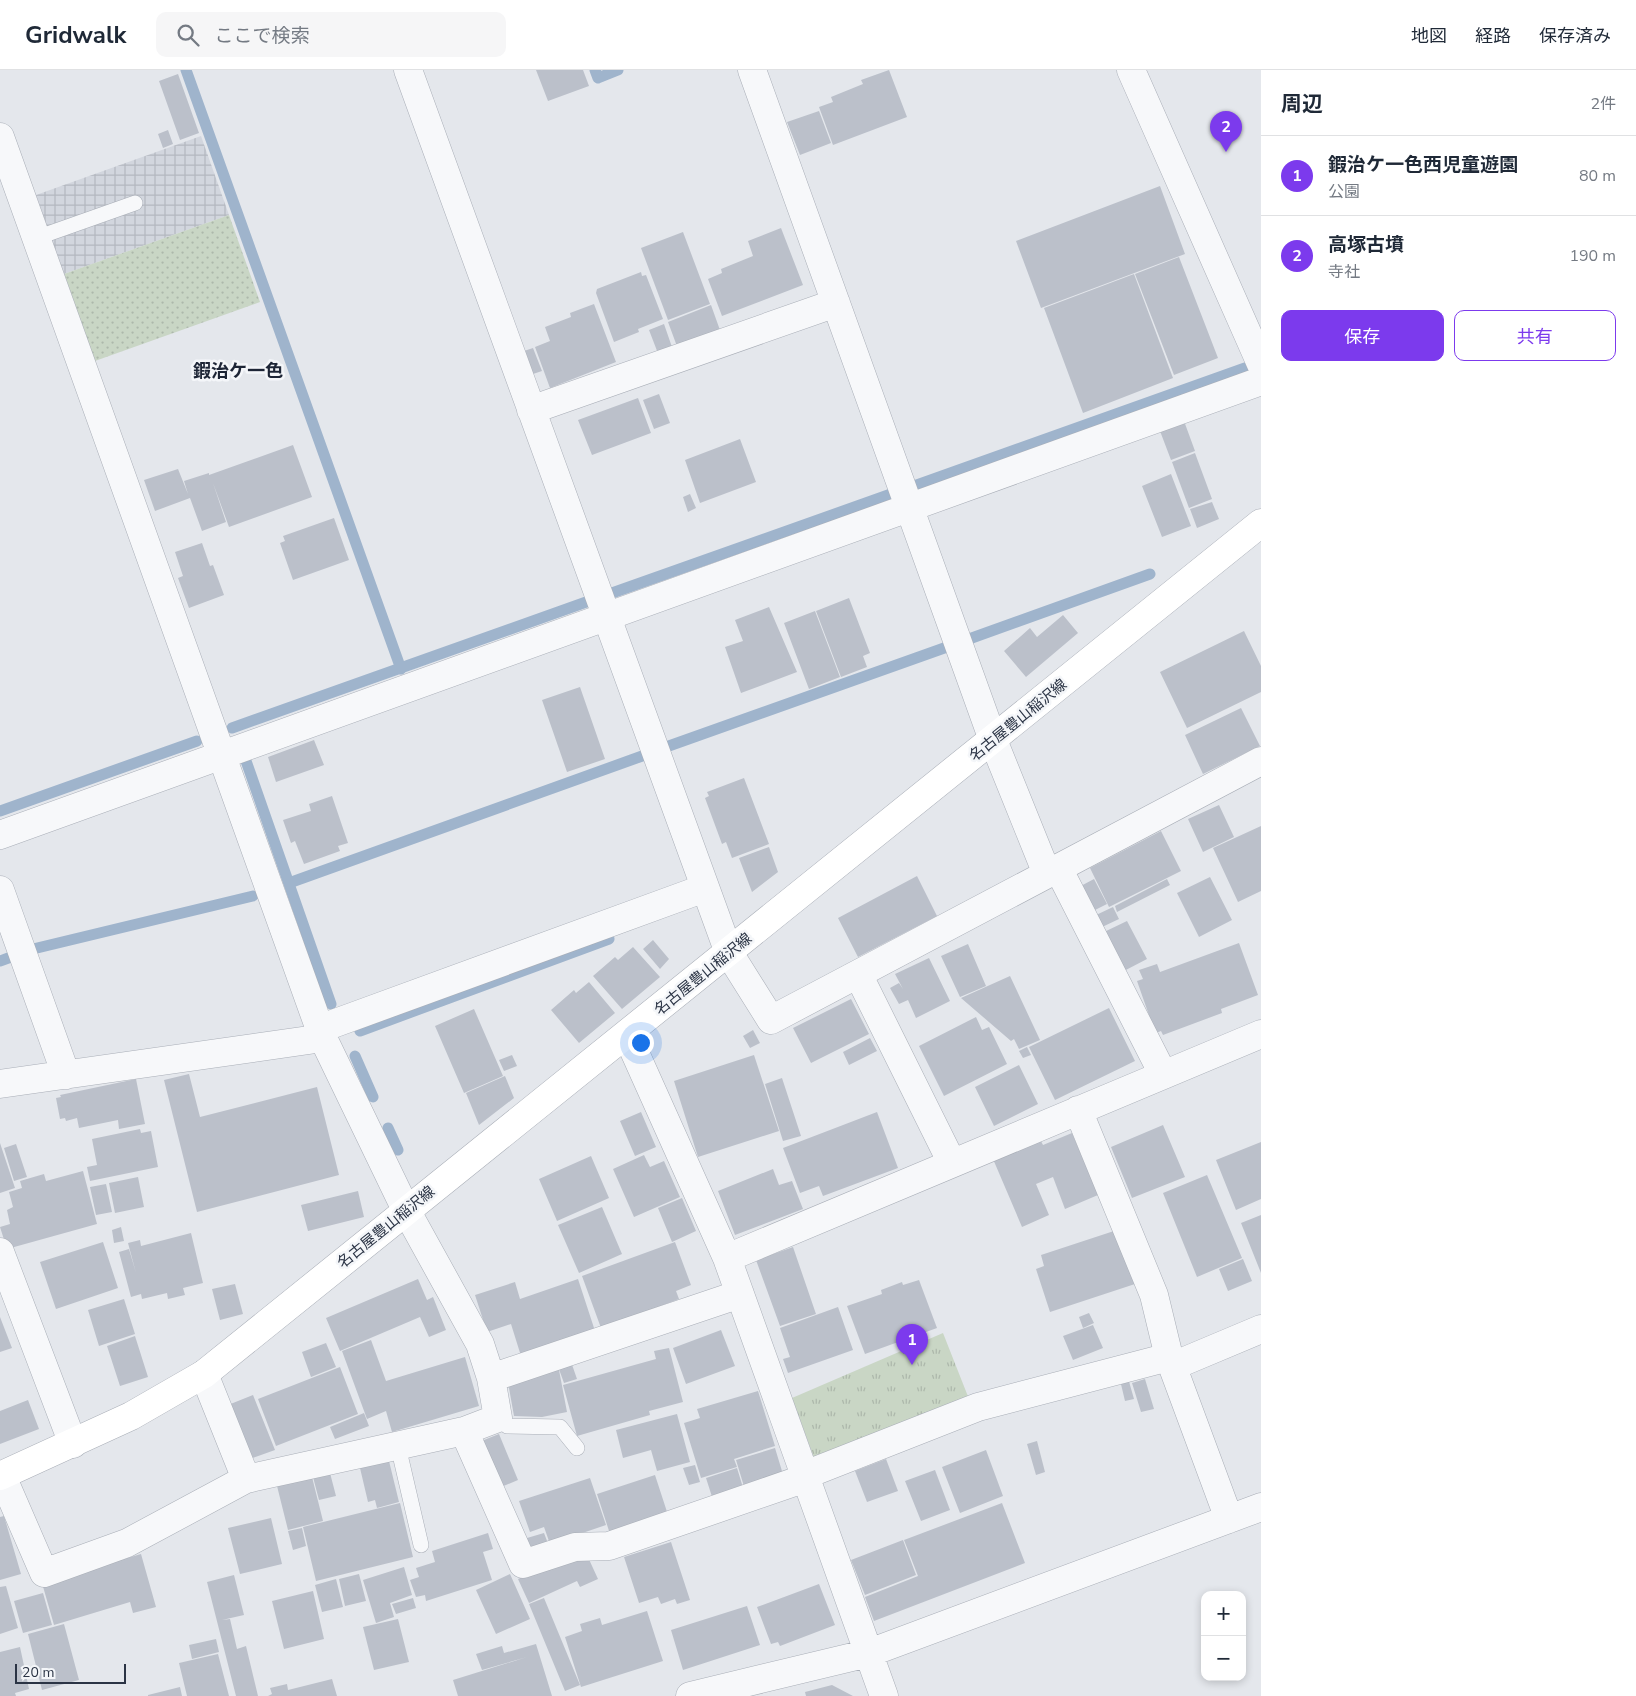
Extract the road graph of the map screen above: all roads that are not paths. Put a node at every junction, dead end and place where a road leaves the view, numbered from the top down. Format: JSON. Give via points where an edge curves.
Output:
{"nodes":[{"id":1,"x":408,"y":70,"type":"edge"},
{"id":2,"x":752,"y":70,"type":"edge"},
{"id":3,"x":1131,"y":70,"type":"edge"},
{"id":4,"x":0,"y":137,"type":"edge"},
{"id":5,"x":135,"y":203,"type":"dead end"},
{"id":6,"x":36,"y":238,"type":"junction"},
{"id":7,"x":836,"y":303,"type":"junction"},
{"id":8,"x":1261,"y":364,"type":"edge"},
{"id":9,"x":1261,"y":381,"type":"edge"},
{"id":10,"x":531,"y":410,"type":"junction"},
{"id":11,"x":909,"y":507,"type":"junction"},
{"id":12,"x":1261,"y":523,"type":"edge"},
{"id":13,"x":607,"y":616,"type":"junction"},
{"id":14,"x":993,"y":740,"type":"junction"},
{"id":15,"x":220,"y":756,"type":"junction"},
{"id":16,"x":1261,"y":761,"type":"edge"},
{"id":17,"x":0,"y":835,"type":"edge"},
{"id":18,"x":1052,"y":871,"type":"junction"},
{"id":19,"x":705,"y":888,"type":"junction"},
{"id":20,"x":0,"y":890,"type":"edge"},
{"id":21,"x":729,"y":953,"type":"junction"},
{"id":22,"x":858,"y":974,"type":"junction"},
{"id":23,"x":321,"y":1033,"type":"junction"},
{"id":24,"x":1261,"y":1034,"type":"edge"},
{"id":25,"x":627,"y":1035,"type":"junction"},
{"id":26,"x":1163,"y":1074,"type":"junction"},
{"id":27,"x":66,"y":1075,"type":"junction"},
{"id":28,"x":0,"y":1084,"type":"edge"},
{"id":29,"x":1078,"y":1110,"type":"junction"},
{"id":30,"x":952,"y":1163,"type":"junction"},
{"id":31,"x":406,"y":1210,"type":"junction"},
{"id":32,"x":0,"y":1252,"type":"edge"},
{"id":33,"x":727,"y":1258,"type":"junction"},
{"id":34,"x":740,"y":1294,"type":"junction"},
{"id":35,"x":1261,"y":1329,"type":"edge"},
{"id":36,"x":1171,"y":1361,"type":"junction"},
{"id":37,"x":204,"y":1374,"type":"junction"},
{"id":38,"x":491,"y":1378,"type":"junction"},
{"id":39,"x":498,"y":1418,"type":"junction"},
{"id":40,"x":464,"y":1431,"type":"junction"},
{"id":41,"x":73,"y":1444,"type":"junction"},
{"id":42,"x":398,"y":1446,"type":"junction"},
{"id":43,"x":576,"y":1448,"type":"dead end"},
{"id":44,"x":1,"y":1476,"type":"edge"},
{"id":45,"x":805,"y":1476,"type":"junction"},
{"id":46,"x":246,"y":1479,"type":"junction"},
{"id":47,"x":1261,"y":1507,"type":"edge"},
{"id":48,"x":1229,"y":1519,"type":"junction"},
{"id":49,"x":421,"y":1545,"type":"dead end"},
{"id":50,"x":869,"y":1653,"type":"junction"},
{"id":51,"x":690,"y":1696,"type":"edge"},
{"id":52,"x":884,"y":1696,"type":"edge"}],
"edges":[{"from":1,"to":10,"type":"street"},
{"from":2,"to":7,"type":"street"},
{"from":3,"to":8,"type":"street"},
{"from":4,"to":6,"type":"street"},
{"from":5,"to":6,"type":"lane"},
{"from":6,"to":15,"type":"street"},
{"from":7,"to":10,"type":"street"},
{"from":7,"to":11,"type":"street"},
{"from":9,"to":11,"type":"street"},
{"from":10,"to":13,"type":"street"},
{"from":11,"to":13,"type":"street"},
{"from":11,"to":14,"type":"street"},
{"from":12,"to":14,"type":"main road","name":"名古屋豊山稲沢線"},
{"from":13,"to":15,"type":"street"},
{"from":13,"to":19,"type":"street"},
{"from":14,"to":18,"type":"street"},
{"from":14,"to":21,"type":"main road","name":"名古屋豊山稲沢線"},
{"from":15,"to":17,"type":"street"},
{"from":15,"to":23,"type":"street"},
{"from":16,"to":18,"type":"street"},
{"from":18,"to":22,"type":"street"},
{"from":18,"to":26,"type":"street"},
{"from":19,"to":21,"type":"street"},
{"from":19,"to":23,"type":"street"},
{"from":20,"to":27,"type":"street"},
{"from":21,"to":22,"type":"street","via":[[771,1020]]},
{"from":21,"to":25,"type":"main road","name":"名古屋豊山稲沢線"},
{"from":22,"to":30,"type":"street"},
{"from":23,"to":27,"type":"street"},
{"from":23,"to":31,"type":"street"},
{"from":24,"to":26,"type":"street"},
{"from":25,"to":31,"type":"main road","name":"名古屋豊山稲沢線"},
{"from":25,"to":33,"type":"street"},
{"from":26,"to":29,"type":"street"},
{"from":27,"to":28,"type":"street"},
{"from":29,"to":30,"type":"street"},
{"from":29,"to":36,"type":"street","via":[[1154,1295]]},
{"from":30,"to":33,"type":"street"},
{"from":31,"to":37,"type":"main road","name":"名古屋豊山稲沢線"},
{"from":31,"to":38,"type":"street","via":[[480,1344]]},
{"from":32,"to":41,"type":"street"},
{"from":33,"to":34,"type":"street"},
{"from":34,"to":38,"type":"street"},
{"from":34,"to":45,"type":"street"},
{"from":35,"to":36,"type":"street"},
{"from":36,"to":45,"type":"street","via":[[978,1407]]},
{"from":36,"to":48,"type":"street"},
{"from":37,"to":41,"type":"main road","name":"名古屋豊山稲沢線","via":[[132,1416]]},
{"from":37,"to":46,"type":"street"},
{"from":38,"to":39,"type":"street"},
{"from":39,"to":40,"type":"street"},
{"from":39,"to":43,"type":"lane","via":[[507,1426],[560,1427]]},
{"from":40,"to":42,"type":"street"},
{"from":40,"to":45,"type":"street","via":[[523,1564],[575,1547],[609,1546]]},
{"from":41,"to":44,"type":"main road","name":"名古屋豊山稲沢線"},
{"from":42,"to":46,"type":"street"},
{"from":42,"to":49,"type":"lane"},
{"from":44,"to":46,"type":"street","via":[[44,1573],[127,1543]]},
{"from":45,"to":50,"type":"street"},
{"from":47,"to":48,"type":"street"},
{"from":48,"to":50,"type":"street"},
{"from":50,"to":51,"type":"street"},
{"from":50,"to":52,"type":"street"}]}
